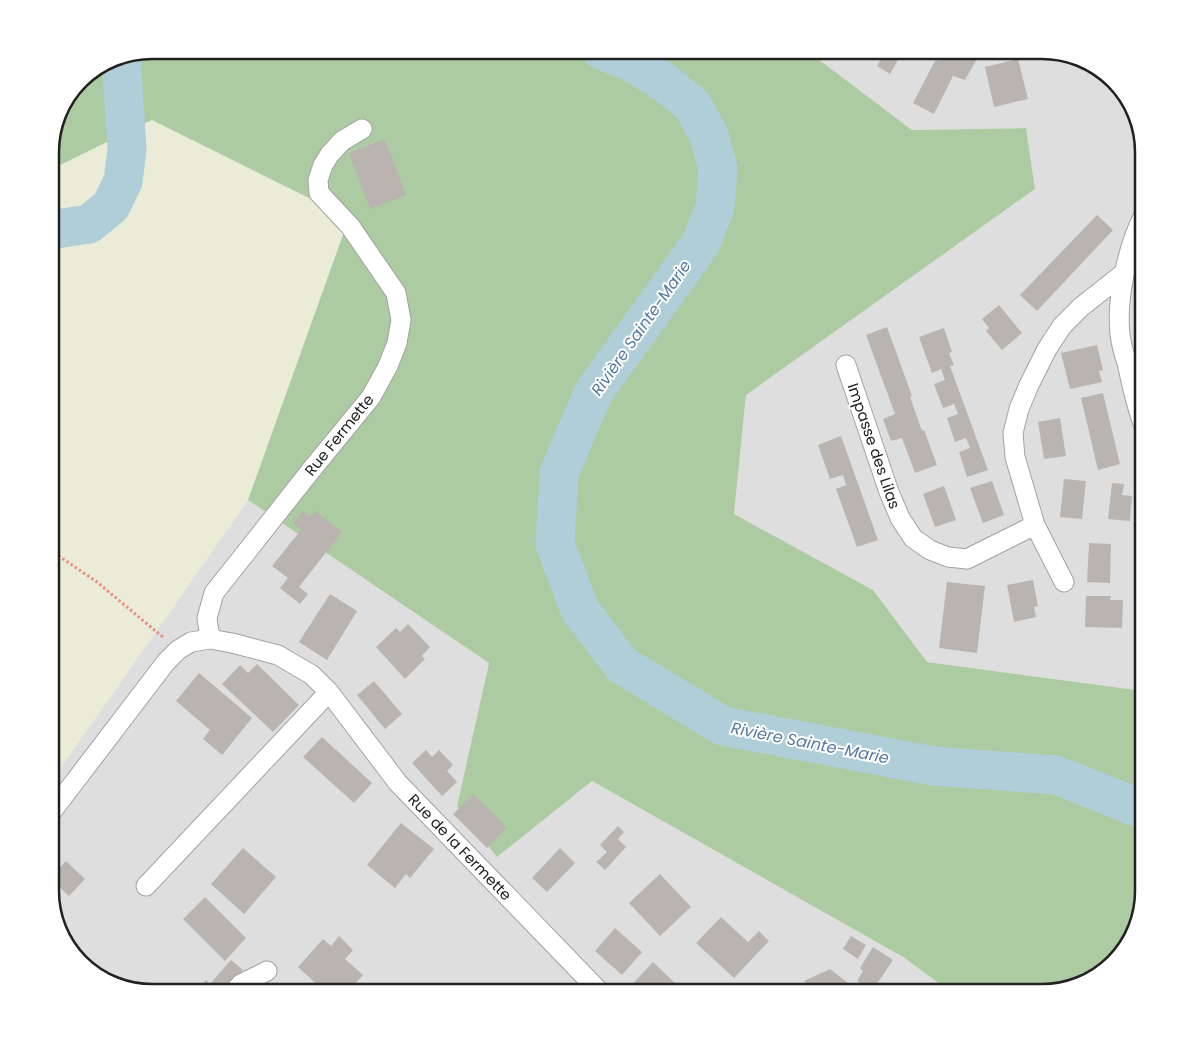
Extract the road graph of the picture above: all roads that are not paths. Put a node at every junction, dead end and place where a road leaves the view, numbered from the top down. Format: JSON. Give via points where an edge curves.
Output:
{"nodes":[{"id":1,"x":362,"y":129,"type":"dead end"},
{"id":2,"x":1135,"y":236,"type":"edge"},
{"id":3,"x":1124,"y":273,"type":"junction"},
{"id":4,"x":846,"y":365,"type":"dead end"},
{"id":5,"x":1135,"y":398,"type":"edge"},
{"id":6,"x":1035,"y":525,"type":"junction"},
{"id":7,"x":1064,"y":582,"type":"dead end"},
{"id":8,"x":210,"y":639,"type":"junction"},
{"id":9,"x":329,"y":692,"type":"junction"},
{"id":10,"x":59,"y":802,"type":"edge"},
{"id":11,"x":146,"y":886,"type":"dead end"},
{"id":12,"x":267,"y":971,"type":"dead end"},
{"id":13,"x":241,"y":984,"type":"edge"},
{"id":14,"x":592,"y":984,"type":"edge"}],
"edges":[{"from":1,"to":8,"type":"street","name":"Rue Fermette","via":[[342,141],[330,154],[318,180],[319,193],[350,226],[396,294],[401,320],[397,343],[371,397],[214,593],[207,618]]},
{"from":2,"to":3,"type":"street"},
{"from":3,"to":5,"type":"street","via":[[1120,334]]},
{"from":3,"to":6,"type":"street","via":[[1062,326],[1047,349],[1019,409],[1014,433],[1015,457]]},
{"from":4,"to":6,"type":"street","name":"Impasse des Lilas","via":[[889,492],[913,538],[930,550],[948,557],[967,559]]},
{"from":6,"to":7,"type":"street"},
{"from":8,"to":9,"type":"street","name":"Rue de la Fermette","via":[[278,656],[312,675]]},
{"from":8,"to":10,"type":"street","name":"Rue de la Fermette","via":[[191,642],[166,662]]},
{"from":9,"to":11,"type":"street"},
{"from":9,"to":14,"type":"street","name":"Rue de la Fermette","via":[[398,783]]},
{"from":12,"to":13,"type":"street"}]}
